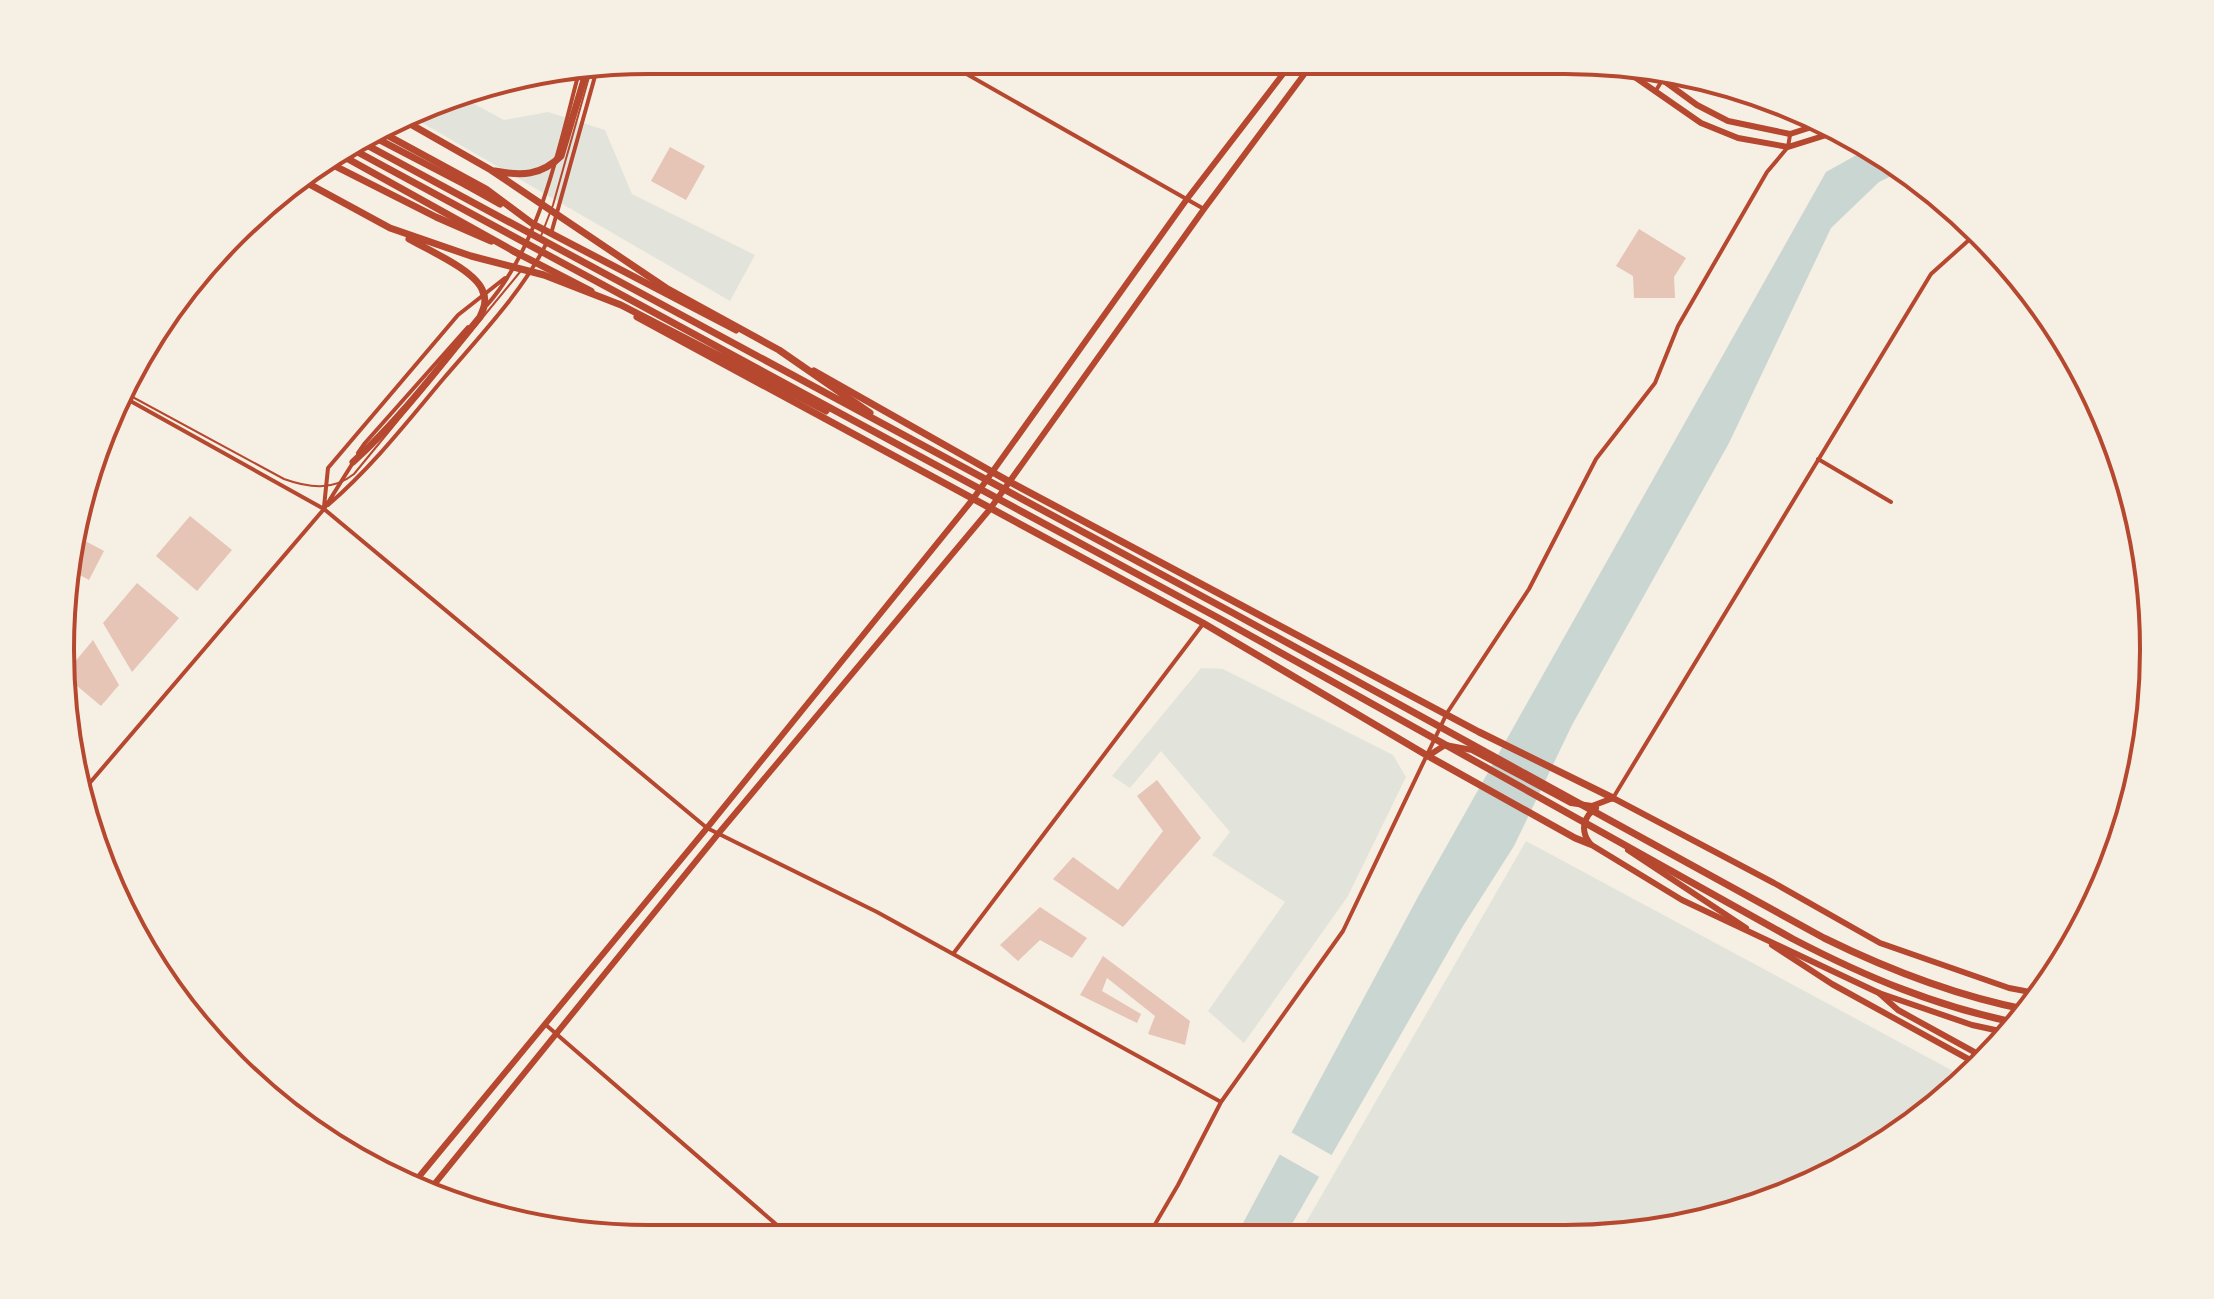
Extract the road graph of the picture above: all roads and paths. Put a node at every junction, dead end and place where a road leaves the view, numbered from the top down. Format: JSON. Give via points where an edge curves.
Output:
{"nodes":[{"id":1,"x":966,"y":74,"type":"edge"},
{"id":2,"x":1283,"y":74,"type":"edge"},
{"id":3,"x":1304,"y":74,"type":"edge"},
{"id":4,"x":588,"y":77,"type":"edge"},
{"id":5,"x":589,"y":77,"type":"edge"},
{"id":6,"x":589,"y":77,"type":"edge"},
{"id":7,"x":577,"y":79,"type":"edge"},
{"id":8,"x":1636,"y":79,"type":"edge"},
{"id":9,"x":1661,"y":82,"type":"edge"},
{"id":10,"x":1673,"y":84,"type":"edge"},
{"id":11,"x":1655,"y":92,"type":"junction"},
{"id":12,"x":413,"y":125,"type":"edge"},
{"id":13,"x":1808,"y":128,"type":"edge"},
{"id":14,"x":1790,"y":134,"type":"junction"},
{"id":15,"x":389,"y":136,"type":"edge"},
{"id":16,"x":1824,"y":136,"type":"edge"},
{"id":17,"x":381,"y":141,"type":"edge"},
{"id":18,"x":370,"y":147,"type":"edge"},
{"id":19,"x":1788,"y":147,"type":"junction"},
{"id":20,"x":359,"y":153,"type":"edge"},
{"id":21,"x":349,"y":159,"type":"edge"},
{"id":22,"x":337,"y":167,"type":"edge"},
{"id":23,"x":491,"y":170,"type":"junction"},
{"id":24,"x":311,"y":185,"type":"edge"},
{"id":25,"x":1187,"y":199,"type":"junction"},
{"id":26,"x":1204,"y":209,"type":"junction"},
{"id":27,"x":533,"y":224,"type":"junction"},
{"id":28,"x":390,"y":228,"type":"junction"},
{"id":29,"x":551,"y":234,"type":"junction"},
{"id":30,"x":1968,"y":240,"type":"edge"},
{"id":31,"x":519,"y":254,"type":"junction"},
{"id":32,"x":538,"y":262,"type":"junction"},
{"id":33,"x":509,"y":275,"type":"junction"},
{"id":34,"x":131,"y":399,"type":"edge"},
{"id":35,"x":131,"y":399,"type":"edge"},
{"id":36,"x":902,"y":435,"type":"junction"},
{"id":37,"x":896,"y":444,"type":"junction"},
{"id":38,"x":1818,"y":459,"type":"junction"},
{"id":39,"x":353,"y":462,"type":"junction"},
{"id":40,"x":991,"y":472,"type":"junction"},
{"id":41,"x":1010,"y":482,"type":"junction"},
{"id":42,"x":973,"y":499,"type":"junction"},
{"id":43,"x":1891,"y":502,"type":"dead end"},
{"id":44,"x":324,"y":509,"type":"junction"},
{"id":45,"x":990,"y":509,"type":"junction"},
{"id":46,"x":1203,"y":623,"type":"junction"},
{"id":47,"x":1447,"y":713,"type":"junction"},
{"id":48,"x":1428,"y":756,"type":"junction"},
{"id":49,"x":90,"y":782,"type":"edge"},
{"id":50,"x":1613,"y":798,"type":"junction"},
{"id":51,"x":707,"y":828,"type":"junction"},
{"id":52,"x":1599,"y":830,"type":"junction"},
{"id":53,"x":718,"y":834,"type":"junction"},
{"id":54,"x":1590,"y":844,"type":"junction"},
{"id":55,"x":953,"y":954,"type":"junction"},
{"id":56,"x":2027,"y":991,"type":"edge"},
{"id":57,"x":1879,"y":993,"type":"junction"},
{"id":58,"x":2015,"y":1007,"type":"edge"},
{"id":59,"x":2004,"y":1020,"type":"edge"},
{"id":60,"x":546,"y":1025,"type":"junction"},
{"id":61,"x":1996,"y":1030,"type":"edge"},
{"id":62,"x":557,"y":1034,"type":"junction"},
{"id":63,"x":1975,"y":1052,"type":"edge"},
{"id":64,"x":1968,"y":1059,"type":"edge"},
{"id":65,"x":1221,"y":1102,"type":"junction"},
{"id":66,"x":419,"y":1177,"type":"edge"},
{"id":67,"x":435,"y":1183,"type":"edge"},
{"id":68,"x":777,"y":1225,"type":"edge"},
{"id":69,"x":1155,"y":1225,"type":"edge"}],
"edges":[{"from":1,"to":25,"type":"street"},
{"from":2,"to":25,"type":"street"},
{"from":3,"to":26,"type":"street"},
{"from":4,"to":23,"type":"main road","via":[[561,156],[536,173]]},
{"from":5,"to":29,"type":"street"},
{"from":6,"to":34,"type":"lane","via":[[553,205],[528,261],[344,482],[313,487],[284,479]]},
{"from":7,"to":27,"type":"street"},
{"from":8,"to":11,"type":"street"},
{"from":9,"to":11,"type":"street"},
{"from":10,"to":14,"type":"street","via":[[1728,121]]},
{"from":11,"to":19,"type":"street","via":[[1721,132]]},
{"from":12,"to":23,"type":"main road"},
{"from":13,"to":14,"type":"street"},
{"from":14,"to":19,"type":"street"},
{"from":15,"to":27,"type":"main road","via":[[486,189]]},
{"from":16,"to":19,"type":"street"},
{"from":17,"to":27,"type":"main road"},
{"from":18,"to":36,"type":"main road"},
{"from":19,"to":47,"type":"street","via":[[1767,172],[1678,326],[1655,383],[1596,459],[1529,589]]},
{"from":20,"to":37,"type":"main road"},
{"from":21,"to":31,"type":"main road"},
{"from":22,"to":31,"type":"main road"},
{"from":23,"to":36,"type":"main road","via":[[666,288],[779,350]]},
{"from":24,"to":28,"type":"main road"},
{"from":25,"to":26,"type":"street"},
{"from":25,"to":40,"type":"street"},
{"from":26,"to":41,"type":"street"},
{"from":27,"to":29,"type":"main road"},
{"from":27,"to":31,"type":"street"},
{"from":28,"to":37,"type":"main road","via":[[584,289]]},
{"from":28,"to":39,"type":"main road","via":[[470,275],[485,297],[480,317]]},
{"from":29,"to":32,"type":"street"},
{"from":29,"to":40,"type":"main road","via":[[862,396]]},
{"from":30,"to":38,"type":"street","via":[[1931,274]]},
{"from":31,"to":32,"type":"main road"},
{"from":31,"to":33,"type":"street"},
{"from":32,"to":42,"type":"main road"},
{"from":32,"to":44,"type":"street","via":[[358,479]]},
{"from":33,"to":39,"type":"street"},
{"from":33,"to":44,"type":"street","via":[[458,315],[328,468]]},
{"from":35,"to":44,"type":"street"},
{"from":36,"to":58,"type":"main road","via":[[1824,938],[1910,977]]},
{"from":37,"to":52,"type":"main road"},
{"from":38,"to":43,"type":"street"},
{"from":38,"to":50,"type":"street"},
{"from":39,"to":44,"type":"street"},
{"from":40,"to":41,"type":"main road"},
{"from":40,"to":42,"type":"street"},
{"from":41,"to":45,"type":"street"},
{"from":41,"to":47,"type":"main road"},
{"from":42,"to":45,"type":"main road"},
{"from":42,"to":51,"type":"street"},
{"from":44,"to":49,"type":"street"},
{"from":44,"to":51,"type":"street"},
{"from":45,"to":46,"type":"main road"},
{"from":45,"to":53,"type":"street"},
{"from":46,"to":48,"type":"main road"},
{"from":46,"to":55,"type":"street"},
{"from":47,"to":48,"type":"street"},
{"from":47,"to":50,"type":"main road"},
{"from":48,"to":50,"type":"street","via":[[1445,745],[1472,750],[1571,803],[1592,806]]},
{"from":48,"to":54,"type":"main road"},
{"from":48,"to":65,"type":"street","via":[[1343,931]]},
{"from":50,"to":54,"type":"street","via":[[1586,819],[1584,836]]},
{"from":50,"to":56,"type":"street","via":[[1880,943]]},
{"from":51,"to":53,"type":"street"},
{"from":51,"to":60,"type":"street"},
{"from":52,"to":59,"type":"main road","via":[[1874,980]]},
{"from":52,"to":64,"type":"street","via":[[1832,984]]},
{"from":53,"to":55,"type":"street"},
{"from":53,"to":62,"type":"street"},
{"from":54,"to":57,"type":"street","via":[[1682,900]]},
{"from":55,"to":65,"type":"street"},
{"from":57,"to":61,"type":"street"},
{"from":57,"to":63,"type":"street","via":[[1898,1010]]},
{"from":60,"to":62,"type":"street"},
{"from":60,"to":66,"type":"street"},
{"from":62,"to":67,"type":"street"},
{"from":62,"to":68,"type":"street"},
{"from":65,"to":69,"type":"street"}]}
